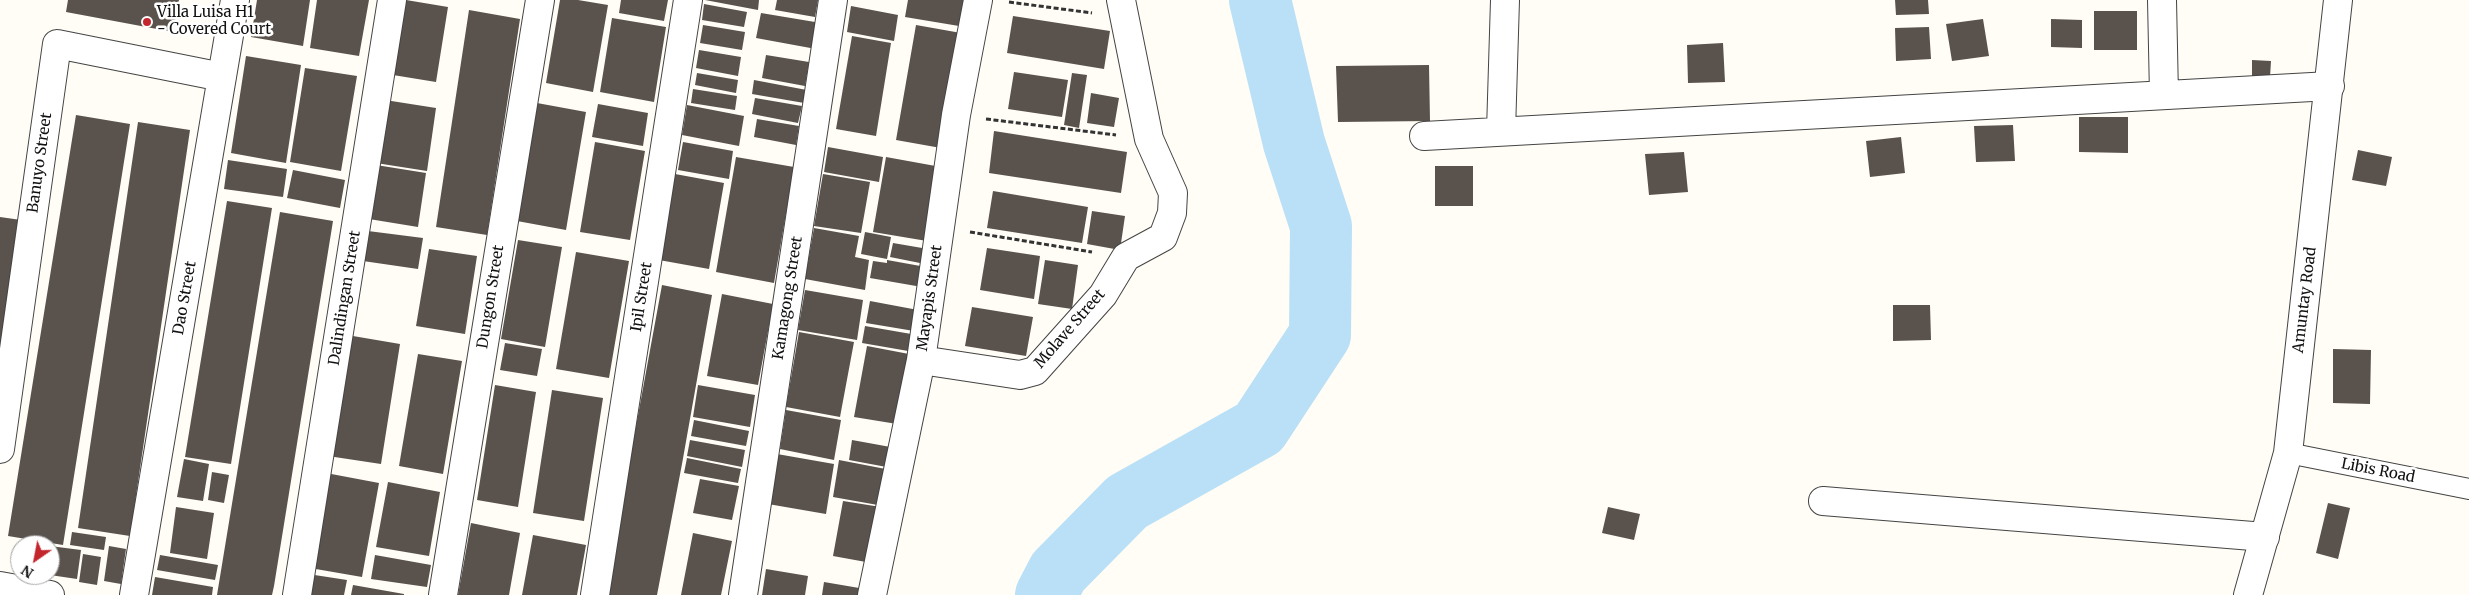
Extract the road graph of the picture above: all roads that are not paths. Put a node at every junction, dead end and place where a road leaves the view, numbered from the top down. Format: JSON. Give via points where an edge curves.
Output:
{"nodes":[{"id":1,"x":235,"y":0,"type":"edge"},
{"id":2,"x":392,"y":0,"type":"edge"},
{"id":3,"x":540,"y":0,"type":"edge"},
{"id":4,"x":688,"y":0,"type":"edge"},
{"id":5,"x":833,"y":0,"type":"edge"},
{"id":6,"x":1504,"y":0,"type":"edge"},
{"id":7,"x":2162,"y":0,"type":"edge"},
{"id":8,"x":2338,"y":0,"type":"edge"},
{"id":9,"x":990,"y":1,"type":"edge"},
{"id":10,"x":1122,"y":8,"type":"edge"},
{"id":11,"x":222,"y":77,"type":"junction"},
{"id":12,"x":2330,"y":86,"type":"junction"},
{"id":13,"x":2164,"y":95,"type":"junction"},
{"id":14,"x":1501,"y":131,"type":"junction"},
{"id":15,"x":1424,"y":136,"type":"dead end"},
{"id":16,"x":921,"y":360,"type":"junction"},
{"id":17,"x":0,"y":449,"type":"edge"},
{"id":18,"x":2288,"y":453,"type":"junction"},
{"id":19,"x":2469,"y":489,"type":"edge"},
{"id":20,"x":1823,"y":502,"type":"dead end"},
{"id":21,"x":2265,"y":537,"type":"junction"},
{"id":22,"x":0,"y":586,"type":"edge"},
{"id":23,"x":50,"y":595,"type":"edge"},
{"id":24,"x":134,"y":595,"type":"edge"},
{"id":25,"x":297,"y":595,"type":"edge"},
{"id":26,"x":443,"y":595,"type":"edge"},
{"id":27,"x":595,"y":595,"type":"edge"},
{"id":28,"x":743,"y":595,"type":"edge"},
{"id":29,"x":872,"y":595,"type":"edge"},
{"id":30,"x":2248,"y":595,"type":"edge"}],
"edges":[{"from":1,"to":11,"type":"street","name":"Dao Street"},
{"from":2,"to":25,"type":"street","name":"Dalindingan Street"},
{"from":3,"to":26,"type":"street","name":"Dungon Street"},
{"from":4,"to":27,"type":"street","name":"Ipil Street"},
{"from":5,"to":28,"type":"street","name":"Kamagong Street"},
{"from":6,"to":14,"type":"street"},
{"from":7,"to":13,"type":"street"},
{"from":8,"to":12,"type":"street","name":"Amuntay Road"},
{"from":9,"to":16,"type":"street","name":"Mayapis Street","via":[[956,115]]},
{"from":10,"to":16,"type":"street","name":"Molave Street","via":[[1149,139],[1173,193],[1172,213],[1163,237],[1126,257],[1103,295],[1035,372],[1020,375]]},
{"from":11,"to":17,"type":"street","name":"Banuyo Street","via":[[57,44]]},
{"from":11,"to":24,"type":"street","name":"Dao Street"},
{"from":12,"to":13,"type":"street"},
{"from":12,"to":18,"type":"street","name":"Amuntay Road"},
{"from":13,"to":14,"type":"street"},
{"from":14,"to":15,"type":"street"},
{"from":16,"to":29,"type":"street","name":"Mayapis Street"},
{"from":18,"to":19,"type":"lane","name":"Libis Road"},
{"from":18,"to":21,"type":"street","name":"Amuntay Road"},
{"from":20,"to":21,"type":"street"},
{"from":21,"to":30,"type":"street","name":"Amuntay Road"},
{"from":22,"to":23,"type":"street"}]}
